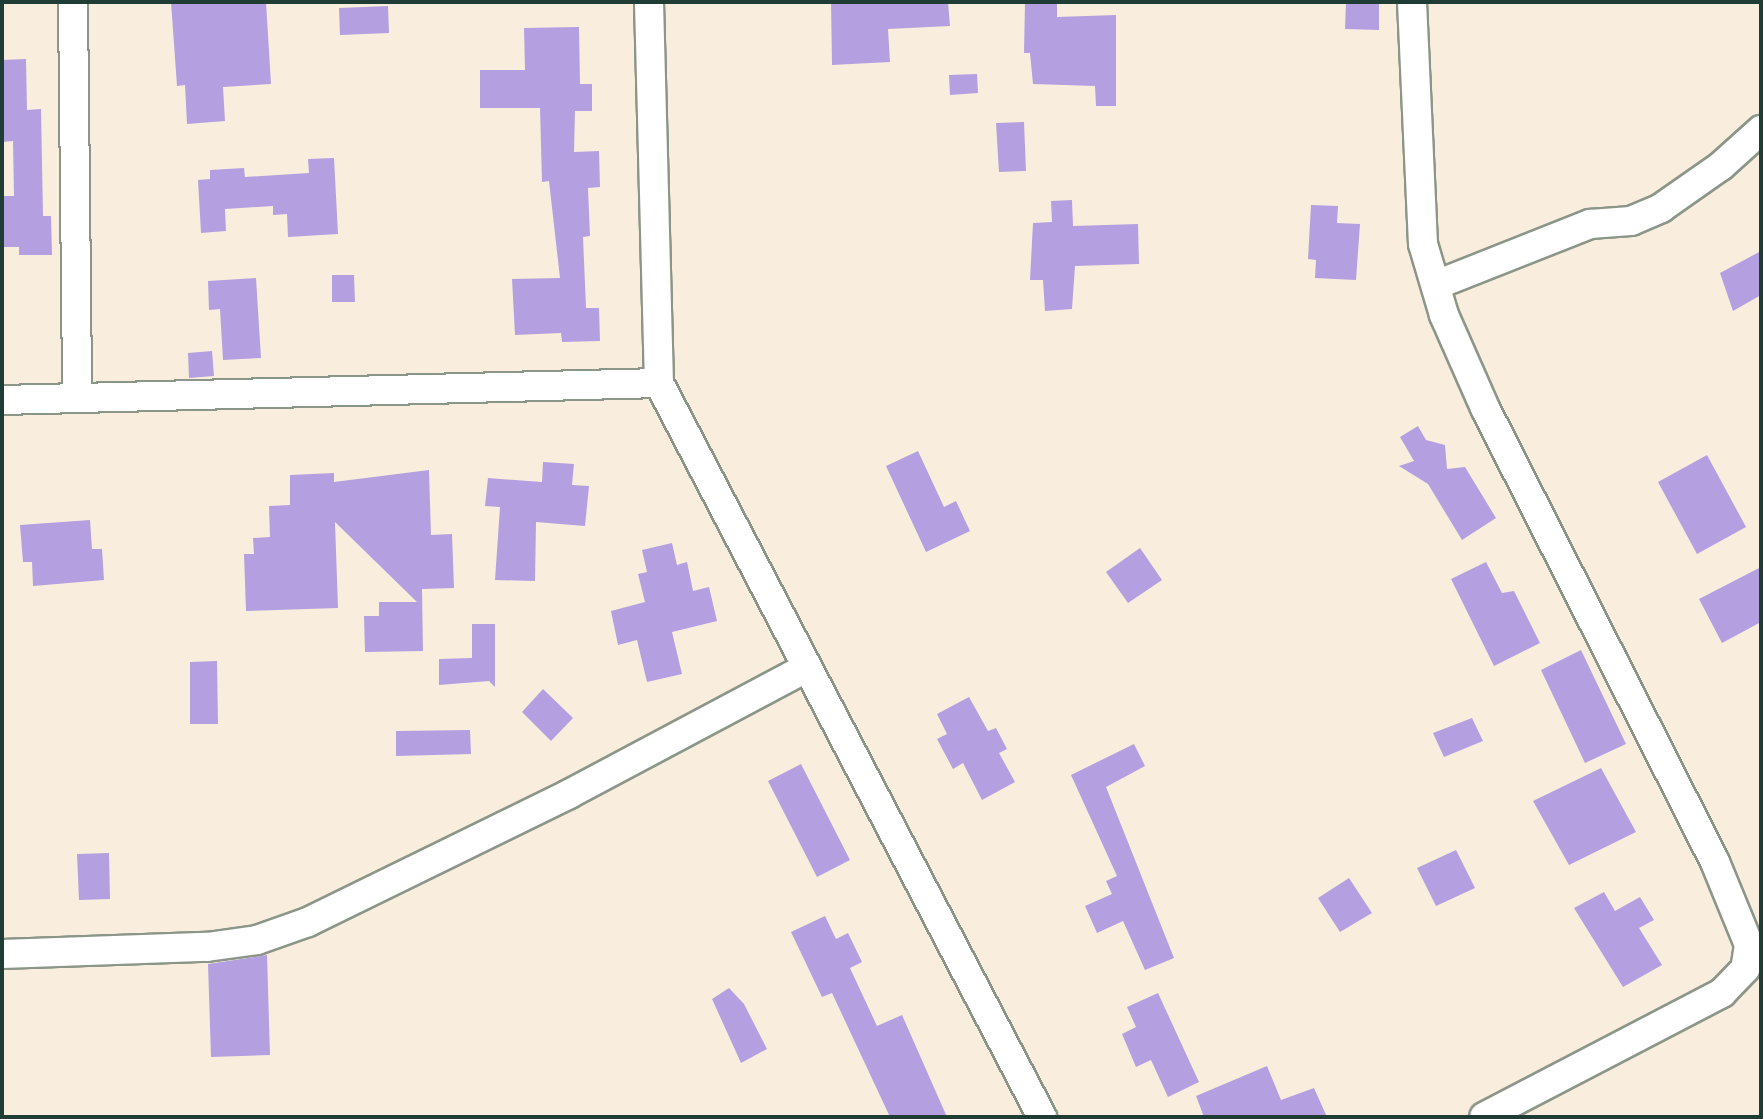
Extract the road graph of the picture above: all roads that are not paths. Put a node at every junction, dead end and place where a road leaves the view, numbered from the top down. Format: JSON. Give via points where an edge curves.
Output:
{"nodes":[{"id":1,"x":73,"y":2,"type":"edge"},
{"id":2,"x":649,"y":2,"type":"edge"},
{"id":3,"x":1412,"y":2,"type":"edge"},
{"id":4,"x":1761,"y":130,"type":"edge"},
{"id":5,"x":1436,"y":285,"type":"junction"},
{"id":6,"x":659,"y":383,"type":"junction"},
{"id":7,"x":77,"y":397,"type":"junction"},
{"id":8,"x":2,"y":400,"type":"edge"},
{"id":9,"x":806,"y":668,"type":"junction"},
{"id":10,"x":2,"y":954,"type":"edge"},
{"id":11,"x":1042,"y":1117,"type":"edge"},
{"id":12,"x":1484,"y":1117,"type":"edge"}],
"edges":[{"from":1,"to":7,"type":"street"},
{"from":2,"to":6,"type":"street"},
{"from":3,"to":5,"type":"street","via":[[1423,244]]},
{"from":4,"to":5,"type":"street","via":[[1661,208],[1631,221],[1590,224]]},
{"from":5,"to":12,"type":"street","via":[[1485,408],[1715,862],[1749,945],[1745,969],[1722,993]]},
{"from":6,"to":7,"type":"street"},
{"from":6,"to":9,"type":"street"},
{"from":7,"to":8,"type":"street"},
{"from":9,"to":10,"type":"street","via":[[529,814],[295,927],[257,940],[207,947]]},
{"from":9,"to":11,"type":"street"}]}
